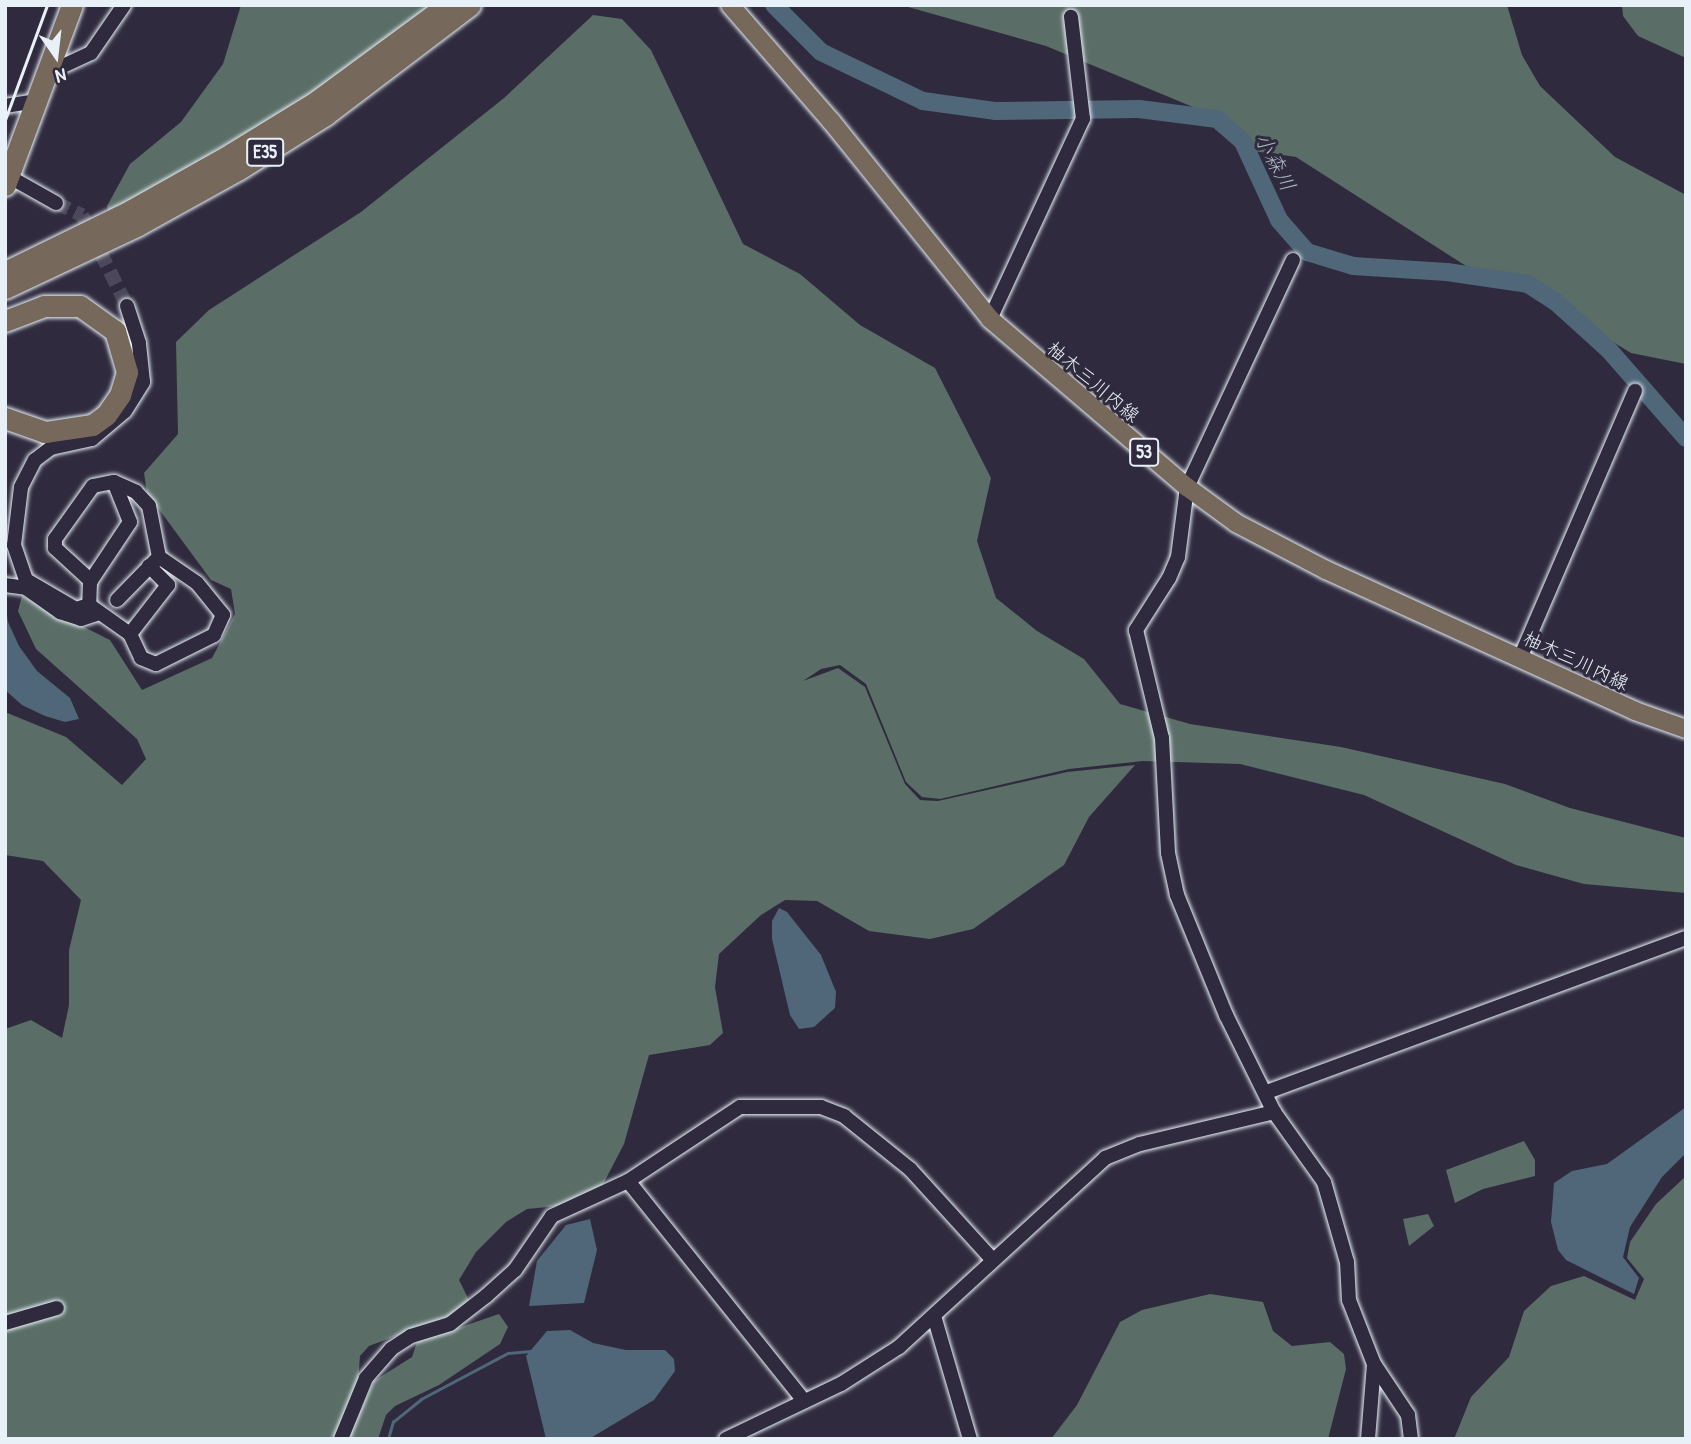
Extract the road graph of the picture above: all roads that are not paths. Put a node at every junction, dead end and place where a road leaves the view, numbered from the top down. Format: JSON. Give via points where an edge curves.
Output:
{"nodes":[{"id":1,"x":72,"y":5,"type":"edge"},
{"id":2,"x":124,"y":5,"type":"edge"},
{"id":3,"x":447,"y":5,"type":"edge"},
{"id":4,"x":470,"y":5,"type":"edge"},
{"id":5,"x":730,"y":5,"type":"edge"},
{"id":6,"x":1071,"y":17,"type":"dead end"},
{"id":7,"x":48,"y":73,"type":"junction"},
{"id":8,"x":36,"y":101,"type":"junction"},
{"id":9,"x":5,"y":106,"type":"edge"},
{"id":10,"x":7,"y":181,"type":"edge"},
{"id":11,"x":56,"y":203,"type":"tunnel mouth"},
{"id":12,"x":1293,"y":260,"type":"dead end"},
{"id":13,"x":40,"y":265,"type":"junction"},
{"id":14,"x":5,"y":272,"type":"edge"},
{"id":15,"x":5,"y":288,"type":"edge"},
{"id":16,"x":127,"y":306,"type":"tunnel mouth"},
{"id":17,"x":990,"y":319,"type":"junction"},
{"id":18,"x":5,"y":321,"type":"edge"},
{"id":19,"x":5,"y":330,"type":"edge"},
{"id":20,"x":1634,"y":391,"type":"dead end"},
{"id":21,"x":5,"y":406,"type":"edge"},
{"id":22,"x":5,"y":418,"type":"edge"},
{"id":23,"x":114,"y":482,"type":"junction"},
{"id":24,"x":1187,"y":487,"type":"junction"},
{"id":25,"x":154,"y":562,"type":"junction"},
{"id":26,"x":91,"y":581,"type":"junction"},
{"id":27,"x":5,"y":585,"type":"edge"},
{"id":28,"x":117,"y":600,"type":"dead end"},
{"id":29,"x":94,"y":609,"type":"junction"},
{"id":30,"x":130,"y":634,"type":"junction"},
{"id":31,"x":1520,"y":659,"type":"junction"},
{"id":32,"x":1686,"y":729,"type":"edge"},
{"id":33,"x":1686,"y":937,"type":"edge"},
{"id":34,"x":1267,"y":1092,"type":"junction"},
{"id":35,"x":1274,"y":1112,"type":"junction"},
{"id":36,"x":628,"y":1181,"type":"junction"},
{"id":37,"x":992,"y":1259,"type":"junction"},
{"id":38,"x":57,"y":1308,"type":"dead end"},
{"id":39,"x":934,"y":1316,"type":"junction"},
{"id":40,"x":5,"y":1323,"type":"edge"},
{"id":41,"x":1374,"y":1364,"type":"junction"},
{"id":42,"x":804,"y":1401,"type":"junction"},
{"id":43,"x":341,"y":1439,"type":"edge"},
{"id":44,"x":726,"y":1439,"type":"edge"},
{"id":45,"x":970,"y":1439,"type":"edge"},
{"id":46,"x":1368,"y":1439,"type":"edge"},
{"id":47,"x":1411,"y":1439,"type":"edge"}],
"edges":[{"from":1,"to":7,"type":"highway"},
{"from":2,"to":7,"type":"street","via":[[90,52]]},
{"from":3,"to":13,"type":"highway","number":"E35","via":[[317,101]]},
{"from":4,"to":13,"type":"highway","number":"E35","via":[[325,115],[250,162]]},
{"from":5,"to":17,"type":"main road","name":"柚木三川内線","number":"53","via":[[831,121]]},
{"from":6,"to":17,"type":"street","via":[[1083,118]]},
{"from":7,"to":8,"type":"highway"},
{"from":8,"to":9,"type":"street"},
{"from":8,"to":10,"type":"highway"},
{"from":10,"to":11,"type":"street"},
{"from":12,"to":24,"type":"street"},
{"from":13,"to":14,"type":"highway","number":"E35"},
{"from":13,"to":15,"type":"highway","number":"E35"},
{"from":16,"to":29,"type":"street","via":[[141,355],[143,382],[125,411],[92,439],[51,448],[35,460],[21,487],[13,545],[26,580],[76,609]]},
{"from":17,"to":24,"type":"main road","name":"柚木三川内線","number":"53"},
{"from":18,"to":22,"type":"highway","via":[[44,306],[80,306],[115,331],[127,372],[120,395],[92,425],[45,432]]},
{"from":19,"to":21,"type":"highway","via":[[52,314],[87,319],[113,347],[117,371],[112,392],[99,408],[82,418],[66,422],[37,419]]},
{"from":20,"to":31,"type":"street"},
{"from":23,"to":25,"type":"street","via":[[136,492],[149,506]]},
{"from":23,"to":26,"type":"street","via":[[130,522]]},
{"from":23,"to":26,"type":"street","via":[[93,486],[55,539],[55,548]]},
{"from":24,"to":31,"type":"main road","name":"柚木三川内線","number":"53","via":[[1268,542]]},
{"from":24,"to":34,"type":"street","via":[[1178,557],[1136,630],[1162,738],[1168,853],[1177,895],[1226,1015]]},
{"from":25,"to":28,"type":"street"},
{"from":25,"to":30,"type":"street","via":[[167,586]]},
{"from":25,"to":30,"type":"street","via":[[197,583],[218,606],[222,624],[214,635],[156,664],[141,658]]},
{"from":26,"to":29,"type":"street"},
{"from":27,"to":29,"type":"street","via":[[26,588],[60,612],[81,619]]},
{"from":29,"to":30,"type":"street"},
{"from":31,"to":32,"type":"main road","name":"柚木三川内線","number":"53"},
{"from":33,"to":34,"type":"street"},
{"from":34,"to":35,"type":"street"},
{"from":35,"to":37,"type":"street","via":[[1117,1152]]},
{"from":35,"to":41,"type":"street","via":[[1329,1194],[1347,1262],[1349,1300]]},
{"from":36,"to":37,"type":"street","via":[[740,1107],[821,1107],[844,1116],[910,1169]]},
{"from":36,"to":42,"type":"street"},
{"from":36,"to":43,"type":"street","via":[[552,1216],[515,1270],[486,1296],[450,1324],[411,1336],[391,1349],[366,1378]]},
{"from":37,"to":39,"type":"street"},
{"from":38,"to":40,"type":"street"},
{"from":39,"to":42,"type":"street","via":[[899,1347],[841,1384]]},
{"from":39,"to":45,"type":"street"},
{"from":41,"to":46,"type":"street"},
{"from":41,"to":47,"type":"street","via":[[1408,1415]]},
{"from":42,"to":44,"type":"street"}]}
